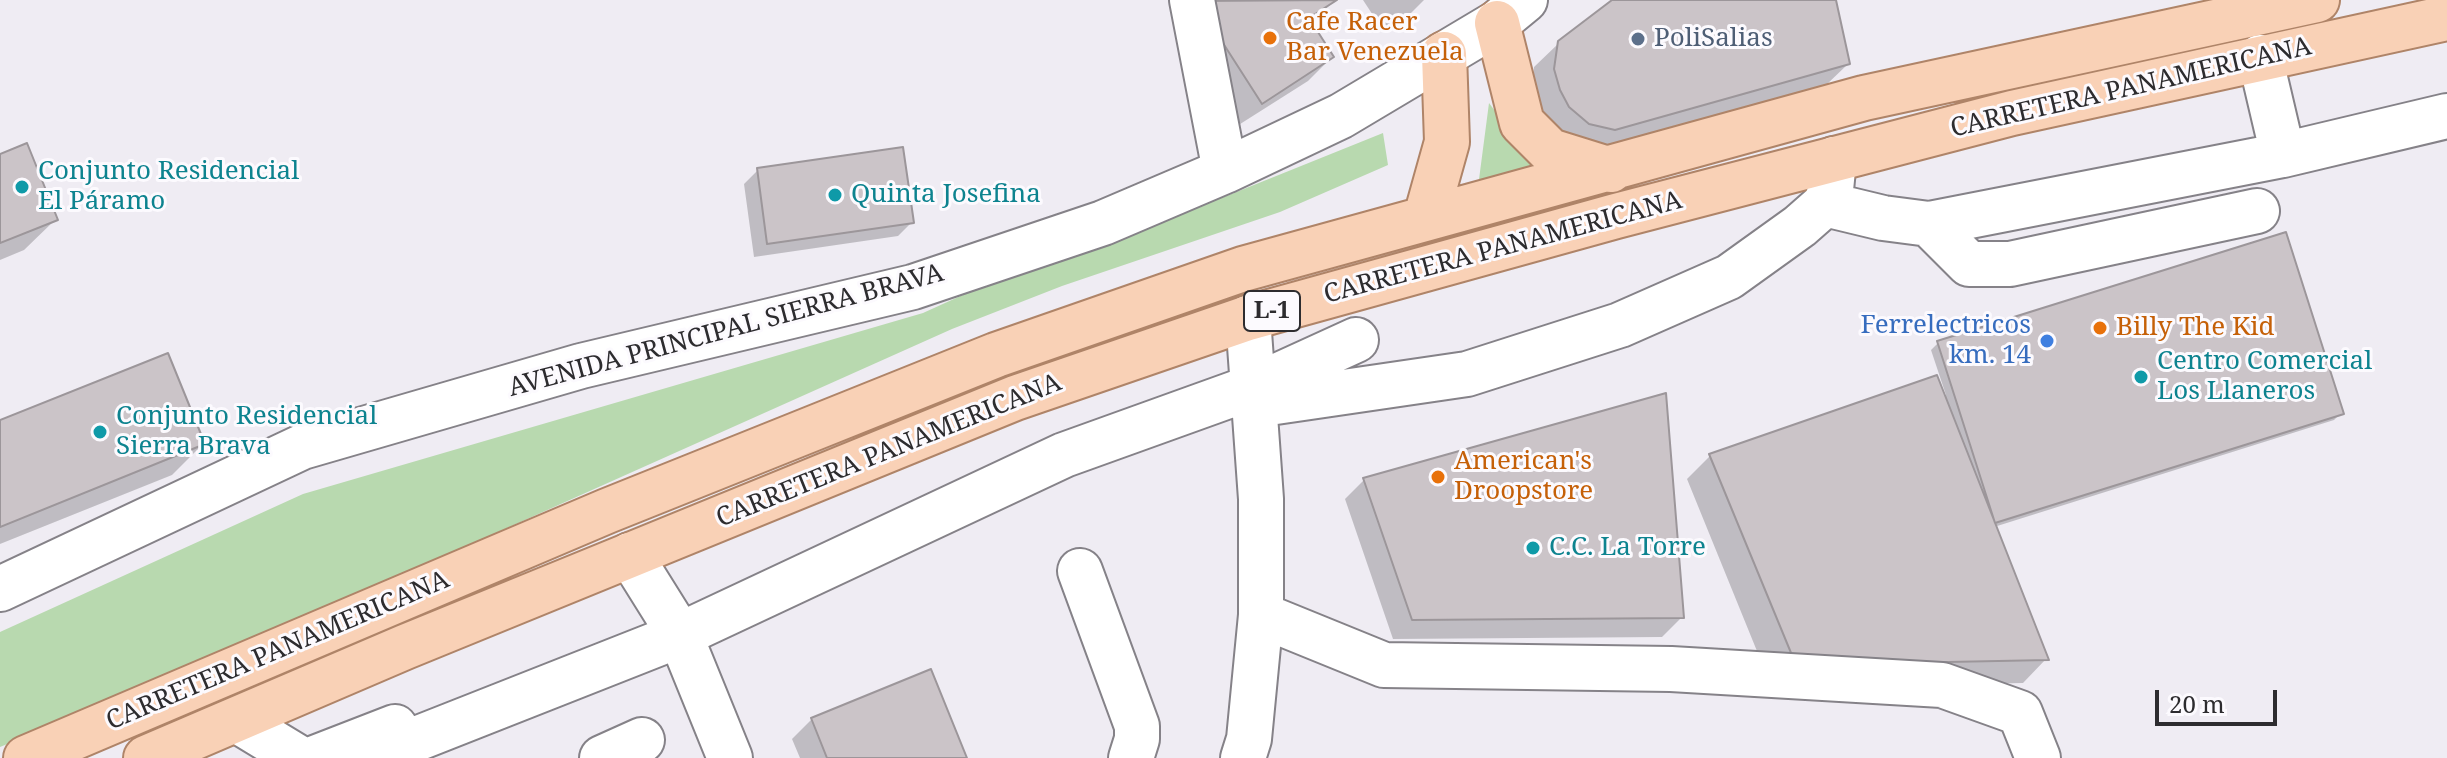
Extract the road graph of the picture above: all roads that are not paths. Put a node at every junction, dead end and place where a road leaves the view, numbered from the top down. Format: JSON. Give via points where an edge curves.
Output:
{"nodes":[{"id":1,"x":1192,"y":0,"type":"edge"},
{"id":2,"x":2317,"y":0,"type":"edge"},
{"id":3,"x":1511,"y":11,"type":"edge"},
{"id":4,"x":2447,"y":18,"type":"edge"},
{"id":5,"x":1444,"y":54,"type":"junction"},
{"id":6,"x":2260,"y":57,"type":"junction"},
{"id":7,"x":2447,"y":116,"type":"edge"},
{"id":8,"x":2283,"y":155,"type":"junction"},
{"id":9,"x":1834,"y":159,"type":"junction"},
{"id":10,"x":1611,"y":170,"type":"junction"},
{"id":11,"x":1225,"y":171,"type":"junction"},
{"id":12,"x":1825,"y":204,"type":"junction"},
{"id":13,"x":2257,"y":211,"type":"dead end"},
{"id":14,"x":1426,"y":217,"type":"junction"},
{"id":15,"x":1929,"y":224,"type":"junction"},
{"id":16,"x":1248,"y":318,"type":"junction"},
{"id":17,"x":1356,"y":340,"type":"dead end"},
{"id":18,"x":1253,"y":385,"type":"junction"},
{"id":19,"x":630,"y":555,"type":"junction"},
{"id":20,"x":1080,"y":571,"type":"dead end"},
{"id":21,"x":0,"y":589,"type":"edge"},
{"id":22,"x":1261,"y":615,"type":"junction"},
{"id":23,"x":672,"y":622,"type":"junction"},
{"id":24,"x":238,"y":721,"type":"junction"},
{"id":25,"x":642,"y":740,"type":"dead end"},
{"id":26,"x":26,"y":758,"type":"edge"},
{"id":27,"x":146,"y":758,"type":"edge"},
{"id":28,"x":299,"y":758,"type":"edge"},
{"id":29,"x":315,"y":758,"type":"edge"},
{"id":30,"x":368,"y":758,"type":"edge"},
{"id":31,"x":602,"y":758,"type":"edge"},
{"id":32,"x":730,"y":758,"type":"edge"},
{"id":33,"x":1131,"y":758,"type":"edge"},
{"id":34,"x":1243,"y":758,"type":"edge"},
{"id":35,"x":2038,"y":758,"type":"edge"}],
"edges":[{"from":1,"to":11,"type":"street"},
{"from":2,"to":10,"type":"main road","name":"CARRETERA PANAMERICANA","number":"L-1","via":[[1864,98]]},
{"from":3,"to":5,"type":"street","name":"AVENIDA PRINCIPAL SIERRA BRAVA"},
{"from":3,"to":10,"type":"main road","via":[[1522,123],[1550,151]]},
{"from":4,"to":6,"type":"main road","name":"CARRETERA PANAMERICANA","number":"L-1"},
{"from":5,"to":11,"type":"street","name":"AVENIDA PRINCIPAL SIERRA BRAVA","via":[[1341,116]]},
{"from":5,"to":14,"type":"main road","via":[[1447,142]]},
{"from":6,"to":8,"type":"street"},
{"from":6,"to":9,"type":"main road","name":"CARRETERA PANAMERICANA","number":"L-1"},
{"from":7,"to":8,"type":"street"},
{"from":8,"to":15,"type":"street"},
{"from":9,"to":12,"type":"street"},
{"from":9,"to":16,"type":"main road","name":"CARRETERA PANAMERICANA","number":"L-1"},
{"from":10,"to":14,"type":"main road","name":"CARRETERA PANAMERICANA","number":"L-1"},
{"from":11,"to":21,"type":"street","name":"AVENIDA PRINCIPAL SIERRA BRAVA","via":[[1103,223],[913,287],[581,366],[302,447]]},
{"from":12,"to":15,"type":"street"},
{"from":12,"to":18,"type":"street","via":[[1729,277],[1620,325],[1467,374]]},
{"from":13,"to":15,"type":"street","via":[[2010,264],[1969,264]]},
{"from":14,"to":26,"type":"main road","name":"CARRETERA PANAMERICANA","number":"L-1","via":[[1243,269],[996,355],[607,511]]},
{"from":16,"to":18,"type":"street"},
{"from":16,"to":19,"type":"main road","name":"CARRETERA PANAMERICANA","number":"L-1","via":[[1015,398]]},
{"from":17,"to":18,"type":"street"},
{"from":18,"to":22,"type":"street","via":[[1261,499]]},
{"from":18,"to":23,"type":"street","via":[[1153,399],[901,498]]},
{"from":19,"to":23,"type":"street"},
{"from":19,"to":24,"type":"main road","name":"CARRETERA PANAMERICANA","number":"L-1"},
{"from":20,"to":33,"type":"street","via":[[1137,726]]},
{"from":22,"to":34,"type":"street"},
{"from":22,"to":35,"type":"street","via":[[1384,665],[1671,669],[1942,685],[2020,713]]},
{"from":23,"to":29,"type":"street"},
{"from":23,"to":30,"type":"street"},
{"from":23,"to":32,"type":"street"},
{"from":24,"to":27,"type":"main road","name":"CARRETERA PANAMERICANA","number":"L-1"},
{"from":24,"to":28,"type":"street"},
{"from":25,"to":31,"type":"street"}]}
